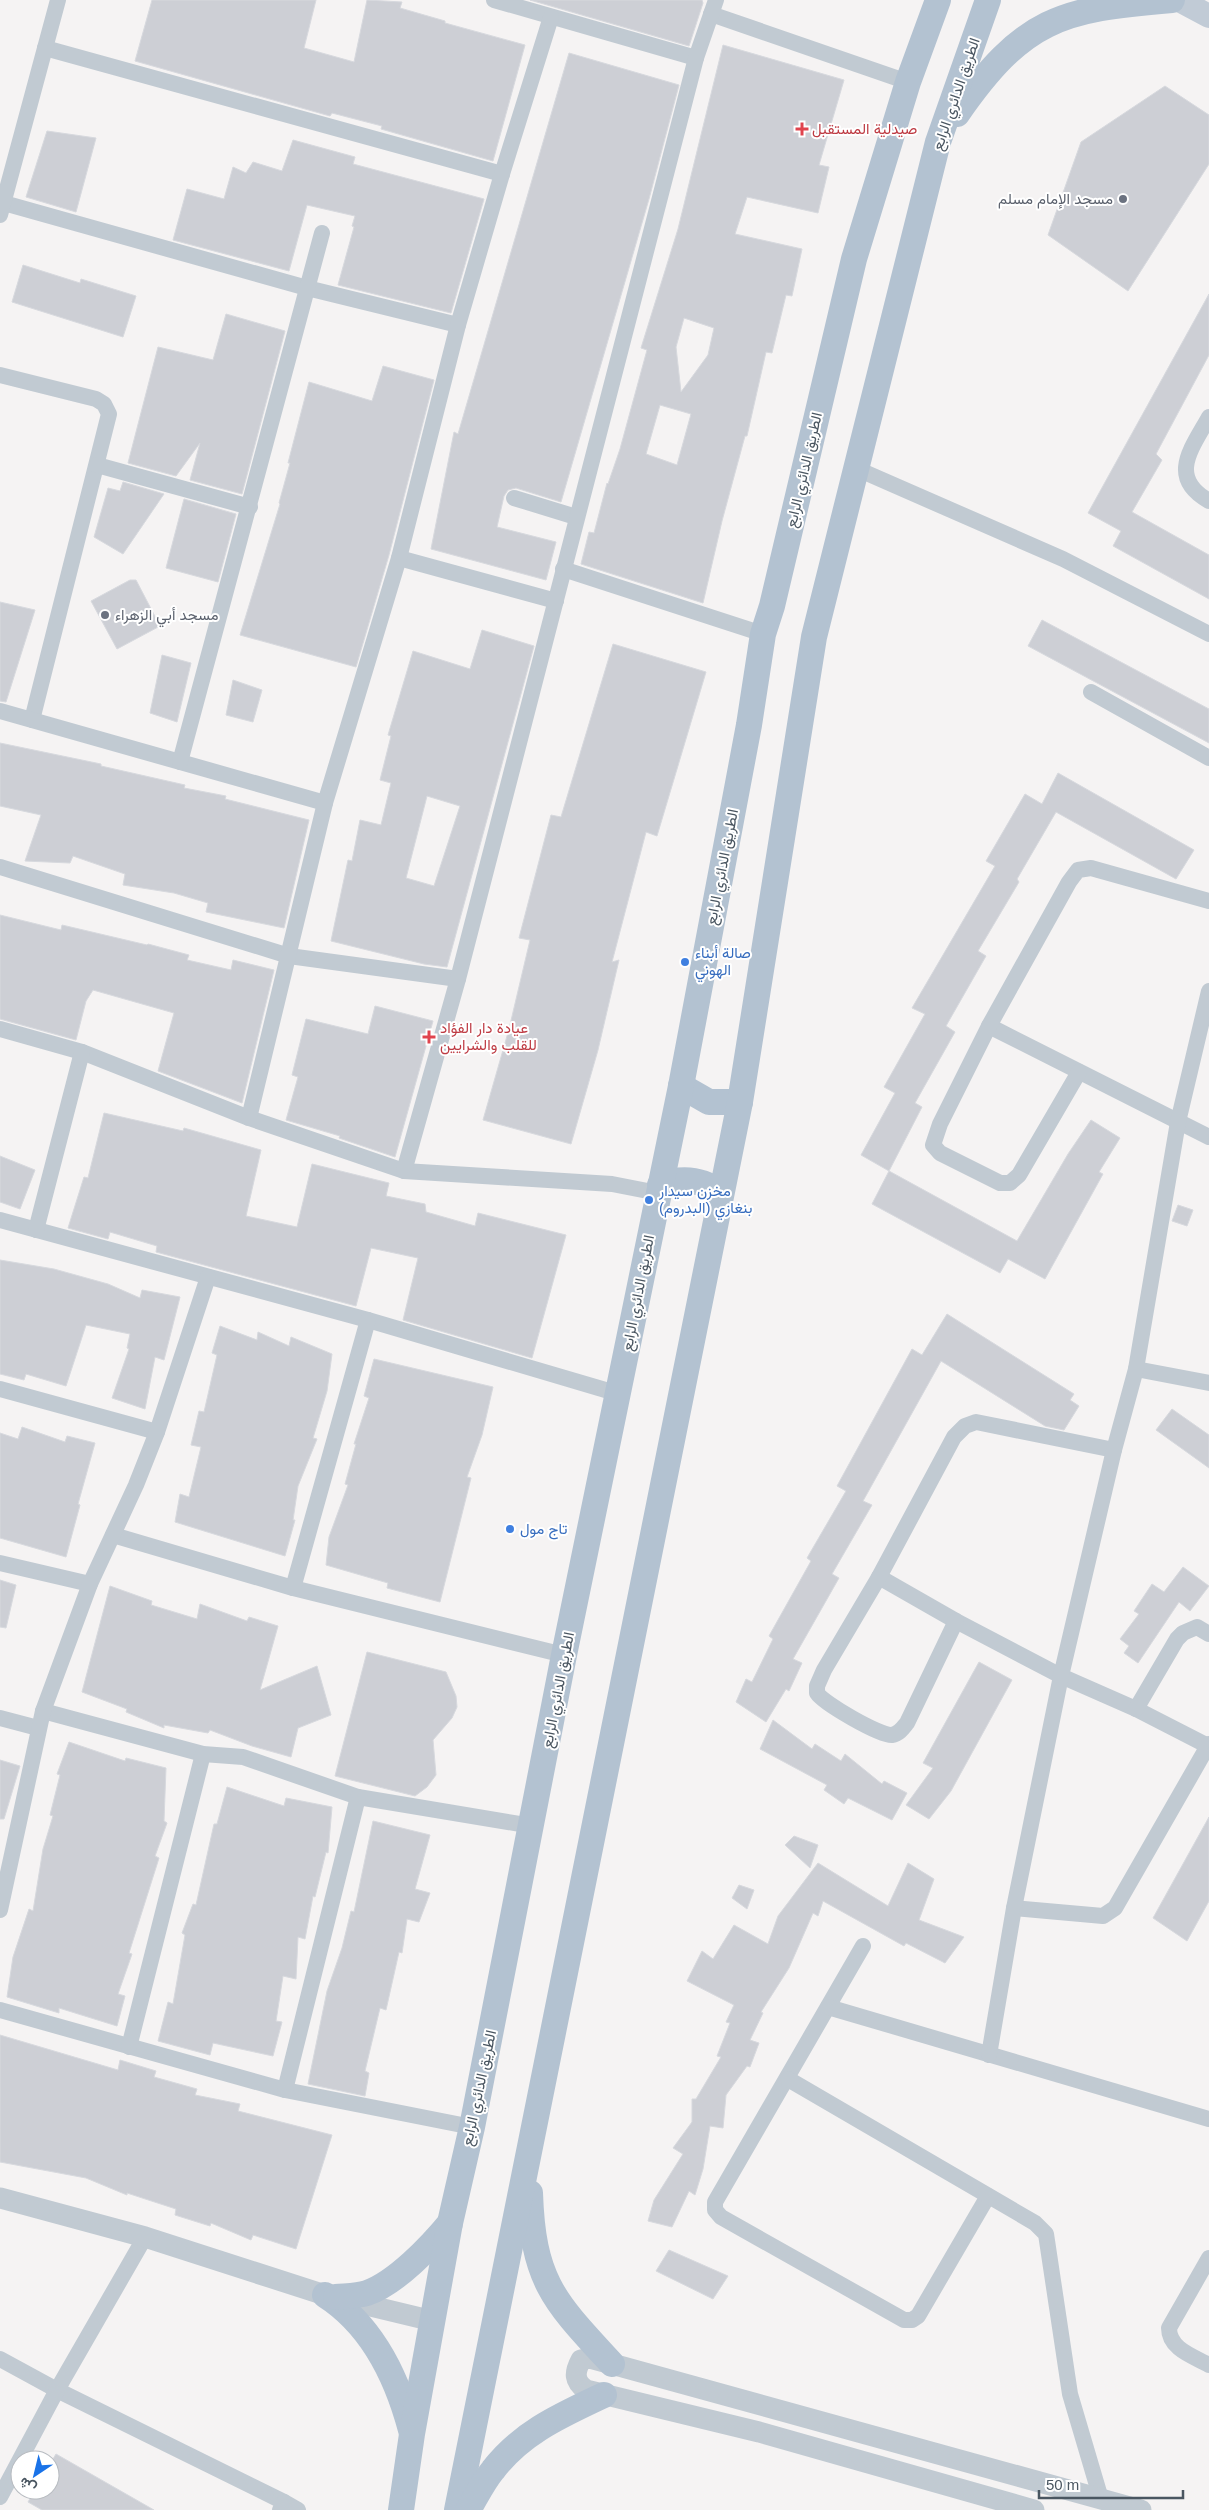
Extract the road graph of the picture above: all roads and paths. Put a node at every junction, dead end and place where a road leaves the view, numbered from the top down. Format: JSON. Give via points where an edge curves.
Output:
{"nodes":[{"id":1,"x":58,"y":0,"type":"edge"},
{"id":2,"x":494,"y":0,"type":"edge"},
{"id":3,"x":938,"y":0,"type":"edge"},
{"id":4,"x":988,"y":0,"type":"edge"},
{"id":5,"x":1172,"y":0,"type":"edge"},
{"id":6,"x":1180,"y":0,"type":"edge"},
{"id":7,"x":713,"y":7,"type":"edge"},
{"id":8,"x":1209,"y":16,"type":"edge"},
{"id":9,"x":551,"y":17,"type":"junction"},
{"id":10,"x":45,"y":48,"type":"junction"},
{"id":11,"x":696,"y":58,"type":"junction"},
{"id":12,"x":908,"y":82,"type":"junction"},
{"id":13,"x":938,"y":142,"type":"junction"},
{"id":14,"x":502,"y":174,"type":"junction"},
{"id":15,"x":1,"y":207,"type":"edge"},
{"id":16,"x":322,"y":232,"type":"dead end"},
{"id":17,"x":307,"y":288,"type":"junction"},
{"id":18,"x":458,"y":325,"type":"junction"},
{"id":19,"x":0,"y":375,"type":"edge"},
{"id":20,"x":1209,"y":417,"type":"edge"},
{"id":21,"x":96,"y":465,"type":"junction"},
{"id":22,"x":855,"y":468,"type":"junction"},
{"id":23,"x":514,"y":498,"type":"dead end"},
{"id":24,"x":1209,"y":500,"type":"edge"},
{"id":25,"x":250,"y":507,"type":"junction"},
{"id":26,"x":576,"y":516,"type":"junction"},
{"id":27,"x":400,"y":558,"type":"junction"},
{"id":28,"x":563,"y":569,"type":"junction"},
{"id":29,"x":556,"y":601,"type":"junction"},
{"id":30,"x":763,"y":634,"type":"junction"},
{"id":31,"x":1209,"y":634,"type":"edge"},
{"id":32,"x":1091,"y":692,"type":"dead end"},
{"id":33,"x":0,"y":710,"type":"edge"},
{"id":34,"x":32,"y":720,"type":"junction"},
{"id":35,"x":1209,"y":758,"type":"edge"},
{"id":36,"x":180,"y":762,"type":"junction"},
{"id":37,"x":325,"y":803,"type":"junction"},
{"id":38,"x":0,"y":867,"type":"edge"},
{"id":39,"x":1209,"y":902,"type":"edge"},
{"id":40,"x":289,"y":956,"type":"junction"},
{"id":41,"x":458,"y":979,"type":"junction"},
{"id":42,"x":1209,"y":991,"type":"edge"},
{"id":43,"x":989,"y":1026,"type":"junction"},
{"id":44,"x":0,"y":1029,"type":"edge"},
{"id":45,"x":82,"y":1052,"type":"junction"},
{"id":46,"x":1079,"y":1072,"type":"junction"},
{"id":47,"x":681,"y":1086,"type":"junction"},
{"id":48,"x":740,"y":1102,"type":"junction"},
{"id":49,"x":249,"y":1118,"type":"junction"},
{"id":50,"x":1178,"y":1122,"type":"junction"},
{"id":51,"x":1209,"y":1137,"type":"edge"},
{"id":52,"x":404,"y":1171,"type":"junction"},
{"id":53,"x":659,"y":1189,"type":"junction"},
{"id":54,"x":721,"y":1193,"type":"junction"},
{"id":55,"x":0,"y":1220,"type":"edge"},
{"id":56,"x":36,"y":1230,"type":"junction"},
{"id":57,"x":208,"y":1277,"type":"junction"},
{"id":58,"x":368,"y":1320,"type":"junction"},
{"id":59,"x":1136,"y":1369,"type":"junction"},
{"id":60,"x":1209,"y":1383,"type":"edge"},
{"id":61,"x":0,"y":1389,"type":"edge"},
{"id":62,"x":618,"y":1394,"type":"junction"},
{"id":63,"x":158,"y":1432,"type":"junction"},
{"id":64,"x":1114,"y":1450,"type":"junction"},
{"id":65,"x":113,"y":1535,"type":"junction"},
{"id":66,"x":0,"y":1563,"type":"edge"},
{"id":67,"x":879,"y":1577,"type":"junction"},
{"id":68,"x":90,"y":1584,"type":"junction"},
{"id":69,"x":294,"y":1588,"type":"junction"},
{"id":70,"x":956,"y":1621,"type":"junction"},
{"id":71,"x":1209,"y":1634,"type":"edge"},
{"id":72,"x":564,"y":1656,"type":"junction"},
{"id":73,"x":1061,"y":1676,"type":"junction"},
{"id":74,"x":1136,"y":1709,"type":"junction"},
{"id":75,"x":42,"y":1711,"type":"junction"},
{"id":76,"x":0,"y":1718,"type":"edge"},
{"id":77,"x":38,"y":1728,"type":"junction"},
{"id":78,"x":1208,"y":1745,"type":"edge"},
{"id":79,"x":202,"y":1754,"type":"junction"},
{"id":80,"x":358,"y":1796,"type":"junction"},
{"id":81,"x":532,"y":1826,"type":"junction"},
{"id":82,"x":1,"y":1904,"type":"edge"},
{"id":83,"x":1014,"y":1908,"type":"junction"},
{"id":84,"x":863,"y":1946,"type":"dead end"},
{"id":85,"x":828,"y":2007,"type":"junction"},
{"id":86,"x":0,"y":2010,"type":"edge"},
{"id":87,"x":129,"y":2047,"type":"junction"},
{"id":88,"x":989,"y":2054,"type":"junction"},
{"id":89,"x":788,"y":2079,"type":"junction"},
{"id":90,"x":285,"y":2090,"type":"junction"},
{"id":91,"x":1209,"y":2119,"type":"edge"},
{"id":92,"x":472,"y":2127,"type":"junction"},
{"id":93,"x":529,"y":2146,"type":"junction"},
{"id":94,"x":988,"y":2196,"type":"junction"},
{"id":95,"x":0,"y":2198,"type":"edge"},
{"id":96,"x":450,"y":2223,"type":"junction"},
{"id":97,"x":145,"y":2237,"type":"junction"},
{"id":98,"x":1209,"y":2258,"type":"edge"},
{"id":99,"x":330,"y":2296,"type":"junction"},
{"id":100,"x":433,"y":2321,"type":"junction"},
{"id":101,"x":0,"y":2359,"type":"edge"},
{"id":102,"x":612,"y":2364,"type":"junction"},
{"id":103,"x":1209,"y":2365,"type":"edge"},
{"id":104,"x":57,"y":2390,"type":"junction"},
{"id":105,"x":604,"y":2395,"type":"junction"},
{"id":106,"x":412,"y":2434,"type":"junction"},
{"id":107,"x":0,"y":2497,"type":"edge"},
{"id":108,"x":1100,"y":2499,"type":"junction"},
{"id":109,"x":282,"y":2506,"type":"edge"},
{"id":110,"x":298,"y":2510,"type":"edge"},
{"id":111,"x":401,"y":2510,"type":"edge"},
{"id":112,"x":457,"y":2510,"type":"edge"},
{"id":113,"x":468,"y":2510,"type":"edge"},
{"id":114,"x":1034,"y":2510,"type":"edge"},
{"id":115,"x":1141,"y":2510,"type":"edge"}],
"edges":[{"from":1,"to":10,"type":"street"},
{"from":2,"to":9,"type":"street"},
{"from":3,"to":12,"type":"main road","name":"الطريق الدائري الرابع"},
{"from":4,"to":13,"type":"main road","name":"الطريق الدائري الرابع"},
{"from":5,"to":13,"type":"main road","via":[[1122,4],[1074,13],[1030,33],[993,66]]},
{"from":6,"to":8,"type":"main road"},
{"from":7,"to":11,"type":"street"},
{"from":7,"to":12,"type":"street"},
{"from":9,"to":11,"type":"street"},
{"from":9,"to":14,"type":"street"},
{"from":10,"to":14,"type":"street"},
{"from":10,"to":15,"type":"street"},
{"from":11,"to":26,"type":"street"},
{"from":12,"to":30,"type":"main road","name":"الطريق الدائري الرابع","via":[[854,259]]},
{"from":13,"to":22,"type":"main road","name":"الطريق الدائري الرابع"},
{"from":14,"to":18,"type":"street"},
{"from":15,"to":17,"type":"street"},
{"from":16,"to":17,"type":"street"},
{"from":17,"to":18,"type":"street"},
{"from":17,"to":25,"type":"street"},
{"from":18,"to":27,"type":"street"},
{"from":19,"to":21,"type":"street","via":[[96,399],[104,404],[109,414]]},
{"from":20,"to":24,"type":"street","via":[[1185,467],[1187,479],[1195,492]]},
{"from":21,"to":25,"type":"street"},
{"from":21,"to":34,"type":"street"},
{"from":22,"to":31,"type":"street","via":[[1063,559]]},
{"from":22,"to":48,"type":"main road","name":"الطريق الدائري الرابع","via":[[814,637]]},
{"from":23,"to":26,"type":"street"},
{"from":25,"to":36,"type":"street"},
{"from":26,"to":28,"type":"street"},
{"from":27,"to":29,"type":"street"},
{"from":27,"to":37,"type":"street"},
{"from":28,"to":29,"type":"street"},
{"from":28,"to":30,"type":"street"},
{"from":29,"to":41,"type":"street"},
{"from":30,"to":47,"type":"main road","name":"الطريق الدائري الرابع"},
{"from":32,"to":35,"type":"street"},
{"from":33,"to":34,"type":"street"},
{"from":34,"to":36,"type":"street"},
{"from":36,"to":37,"type":"street"},
{"from":37,"to":40,"type":"street"},
{"from":38,"to":40,"type":"street"},
{"from":39,"to":43,"type":"street","via":[[1091,868],[1078,870]]},
{"from":40,"to":41,"type":"street"},
{"from":40,"to":49,"type":"street"},
{"from":41,"to":52,"type":"street"},
{"from":42,"to":50,"type":"street"},
{"from":43,"to":46,"type":"street"},
{"from":43,"to":46,"type":"street","via":[[936,1132],[933,1145],[940,1153],[1000,1183],[1010,1183],[1019,1175]]},
{"from":44,"to":45,"type":"street"},
{"from":45,"to":49,"type":"street"},
{"from":45,"to":56,"type":"street"},
{"from":46,"to":50,"type":"street"},
{"from":47,"to":48,"type":"main road","via":[[709,1102]]},
{"from":47,"to":53,"type":"main road","name":"الطريق الدائري الرابع"},
{"from":48,"to":54,"type":"main road","name":"الطريق الدائري الرابع"},
{"from":49,"to":52,"type":"street"},
{"from":50,"to":51,"type":"street"},
{"from":50,"to":59,"type":"street"},
{"from":52,"to":53,"type":"street"},
{"from":53,"to":54,"type":"main road","via":[[681,1180],[692,1180]]},
{"from":53,"to":62,"type":"main road","name":"الطريق الدائري الرابع"},
{"from":54,"to":93,"type":"main road","name":"الطريق الدائري الرابع"},
{"from":55,"to":56,"type":"street"},
{"from":56,"to":57,"type":"street"},
{"from":57,"to":58,"type":"street"},
{"from":57,"to":63,"type":"street"},
{"from":58,"to":62,"type":"street"},
{"from":58,"to":69,"type":"street"},
{"from":59,"to":60,"type":"street"},
{"from":59,"to":64,"type":"street"},
{"from":61,"to":63,"type":"street"},
{"from":62,"to":72,"type":"main road","name":"الطريق الدائري الرابع"},
{"from":63,"to":65,"type":"street"},
{"from":64,"to":67,"type":"street","via":[[970,1423],[954,1437]]},
{"from":64,"to":73,"type":"street"},
{"from":65,"to":68,"type":"street"},
{"from":65,"to":69,"type":"street"},
{"from":66,"to":68,"type":"street"},
{"from":67,"to":70,"type":"street"},
{"from":67,"to":70,"type":"street","via":[[819,1680],[817,1693],[825,1701],[878,1731],[896,1734],[907,1723]]},
{"from":68,"to":75,"type":"street"},
{"from":69,"to":72,"type":"street"},
{"from":70,"to":73,"type":"street"},
{"from":71,"to":74,"type":"street","via":[[1197,1628],[1180,1636]]},
{"from":72,"to":81,"type":"main road","name":"الطريق الدائري الرابع"},
{"from":73,"to":74,"type":"street"},
{"from":73,"to":83,"type":"street"},
{"from":74,"to":78,"type":"street"},
{"from":75,"to":77,"type":"street"},
{"from":75,"to":79,"type":"street"},
{"from":76,"to":77,"type":"street"},
{"from":77,"to":82,"type":"street"},
{"from":78,"to":83,"type":"street","via":[[1110,1913],[1103,1916]]},
{"from":79,"to":80,"type":"street","via":[[243,1757]]},
{"from":79,"to":87,"type":"street"},
{"from":80,"to":81,"type":"street"},
{"from":80,"to":90,"type":"street"},
{"from":81,"to":92,"type":"main road","name":"الطريق الدائري الرابع"},
{"from":83,"to":88,"type":"street"},
{"from":84,"to":85,"type":"street"},
{"from":85,"to":88,"type":"street"},
{"from":85,"to":89,"type":"street"},
{"from":86,"to":87,"type":"street"},
{"from":87,"to":90,"type":"street"},
{"from":88,"to":91,"type":"street"},
{"from":89,"to":94,"type":"street"},
{"from":89,"to":94,"type":"street","via":[[715,2202],[721,2217],[904,2320],[912,2320],[918,2316]]},
{"from":90,"to":92,"type":"street"},
{"from":92,"to":96,"type":"main road","name":"الطريق الدائري الرابع"},
{"from":93,"to":102,"type":"main road","via":[[531,2225],[548,2288]]},
{"from":93,"to":112,"type":"main road","name":"الطريق الدائري الرابع"},
{"from":94,"to":108,"type":"street","via":[[1035,2223],[1046,2234],[1070,2394]]},
{"from":95,"to":97,"type":"street"},
{"from":96,"to":99,"type":"main road","via":[[385,2283],[366,2293]]},
{"from":96,"to":100,"type":"main road","name":"الطريق الدائري الرابع"},
{"from":97,"to":99,"type":"street"},
{"from":97,"to":104,"type":"street"},
{"from":98,"to":103,"type":"street","via":[[1169,2328],[1169,2336],[1174,2345]]},
{"from":99,"to":100,"type":"street"},
{"from":99,"to":106,"type":"main road","via":[[348,2312],[379,2351],[393,2377]]},
{"from":100,"to":106,"type":"main road","name":"الطريق الدائري الرابع"},
{"from":101,"to":104,"type":"street"},
{"from":102,"to":105,"type":"street","via":[[590,2358],[581,2360],[575,2376],[586,2390]]},
{"from":102,"to":108,"type":"street"},
{"from":104,"to":107,"type":"street"},
{"from":104,"to":109,"type":"street"},
{"from":105,"to":113,"type":"main road","via":[[555,2418],[520,2441],[491,2472]]},
{"from":105,"to":114,"type":"street","via":[[758,2432]]},
{"from":106,"to":111,"type":"main road","name":"الطريق الدائري الرابع"},
{"from":108,"to":115,"type":"street"},
{"from":109,"to":110,"type":"street"}]}
